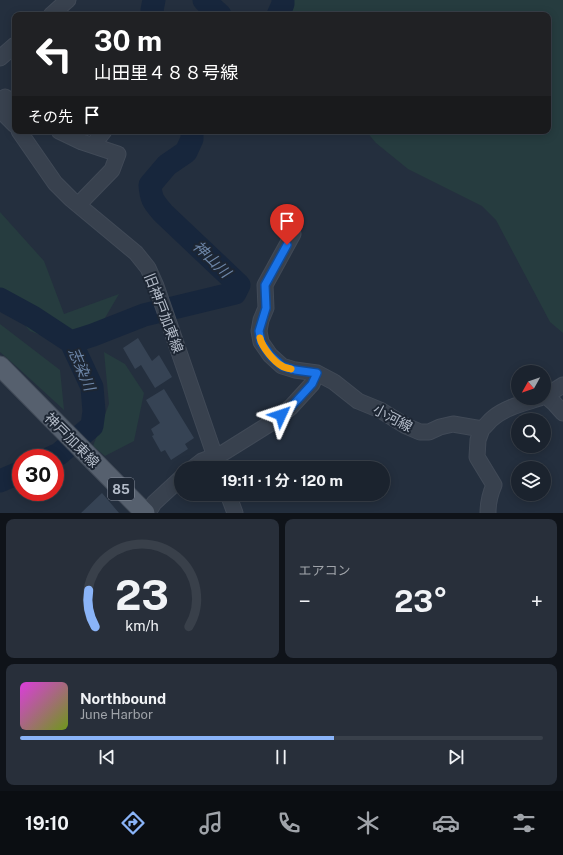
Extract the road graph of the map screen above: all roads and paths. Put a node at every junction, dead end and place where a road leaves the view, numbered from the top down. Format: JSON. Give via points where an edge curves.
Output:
{"nodes":[{"id":1,"x":68,"y":0,"type":"edge"},
{"id":2,"x":54,"y":12,"type":"edge"},
{"id":3,"x":12,"y":48,"type":"edge"},
{"id":4,"x":0,"y":58,"type":"edge"},
{"id":5,"x":0,"y":101,"type":"edge"},
{"id":6,"x":12,"y":103,"type":"edge"},
{"id":7,"x":0,"y":110,"type":"edge"},
{"id":8,"x":12,"y":122,"type":"edge"},
{"id":9,"x":21,"y":134,"type":"edge"},
{"id":10,"x":65,"y":134,"type":"edge"},
{"id":11,"x":102,"y":134,"type":"edge"},
{"id":12,"x":93,"y":146,"type":"junction"},
{"id":13,"x":78,"y":205,"type":"junction"},
{"id":14,"x":293,"y":234,"type":"dead end"},
{"id":15,"x":0,"y":366,"type":"edge"},
{"id":16,"x":317,"y":373,"type":"junction"},
{"id":17,"x":563,"y":385,"type":"edge"},
{"id":18,"x":551,"y":392,"type":"edge"},
{"id":19,"x":551,"y":401,"type":"edge"},
{"id":20,"x":519,"y":405,"type":"edge"},
{"id":21,"x":563,"y":413,"type":"edge"},
{"id":22,"x":482,"y":429,"type":"junction"},
{"id":23,"x":217,"y":461,"type":"edge"},
{"id":24,"x":218,"y":461,"type":"edge"},
{"id":25,"x":174,"y":484,"type":"edge"},
{"id":26,"x":231,"y":501,"type":"edge"},
{"id":27,"x":144,"y":513,"type":"edge"},
{"id":28,"x":148,"y":513,"type":"edge"},
{"id":29,"x":235,"y":513,"type":"edge"},
{"id":30,"x":488,"y":513,"type":"edge"}],
"edges":[{"from":1,"to":2,"type":"street"},
{"from":3,"to":4,"type":"street"},
{"from":5,"to":6,"type":"street","via":[[5,97]]},
{"from":7,"to":8,"type":"street"},
{"from":9,"to":13,"type":"street","name":"旧神戸加東線","via":[[55,183]]},
{"from":10,"to":12,"type":"street"},
{"from":11,"to":12,"type":"street"},
{"from":12,"to":13,"type":"street","via":[[118,154],[112,170]]},
{"from":13,"to":23,"type":"street","name":"旧神戸加東線","via":[[136,253],[148,268]]},
{"from":14,"to":16,"type":"street","via":[[265,285],[266,308],[259,331],[261,342],[282,366]]},
{"from":15,"to":27,"type":"main road","name":"神戸加東線","number":"85"},
{"from":16,"to":22,"type":"street","name":"小河線","via":[[334,382],[358,401],[420,432],[430,432],[453,424]]},
{"from":16,"to":24,"type":"street","via":[[312,384],[291,407],[271,423],[223,453]]},
{"from":17,"to":18,"type":"street"},
{"from":19,"to":21,"type":"street"},
{"from":20,"to":22,"type":"street","via":[[494,417]]},
{"from":22,"to":30,"type":"street","via":[[478,440],[477,457],[494,485],[490,494]]},
{"from":25,"to":28,"type":"street","via":[[154,503]]},
{"from":26,"to":29,"type":"street"}]}
